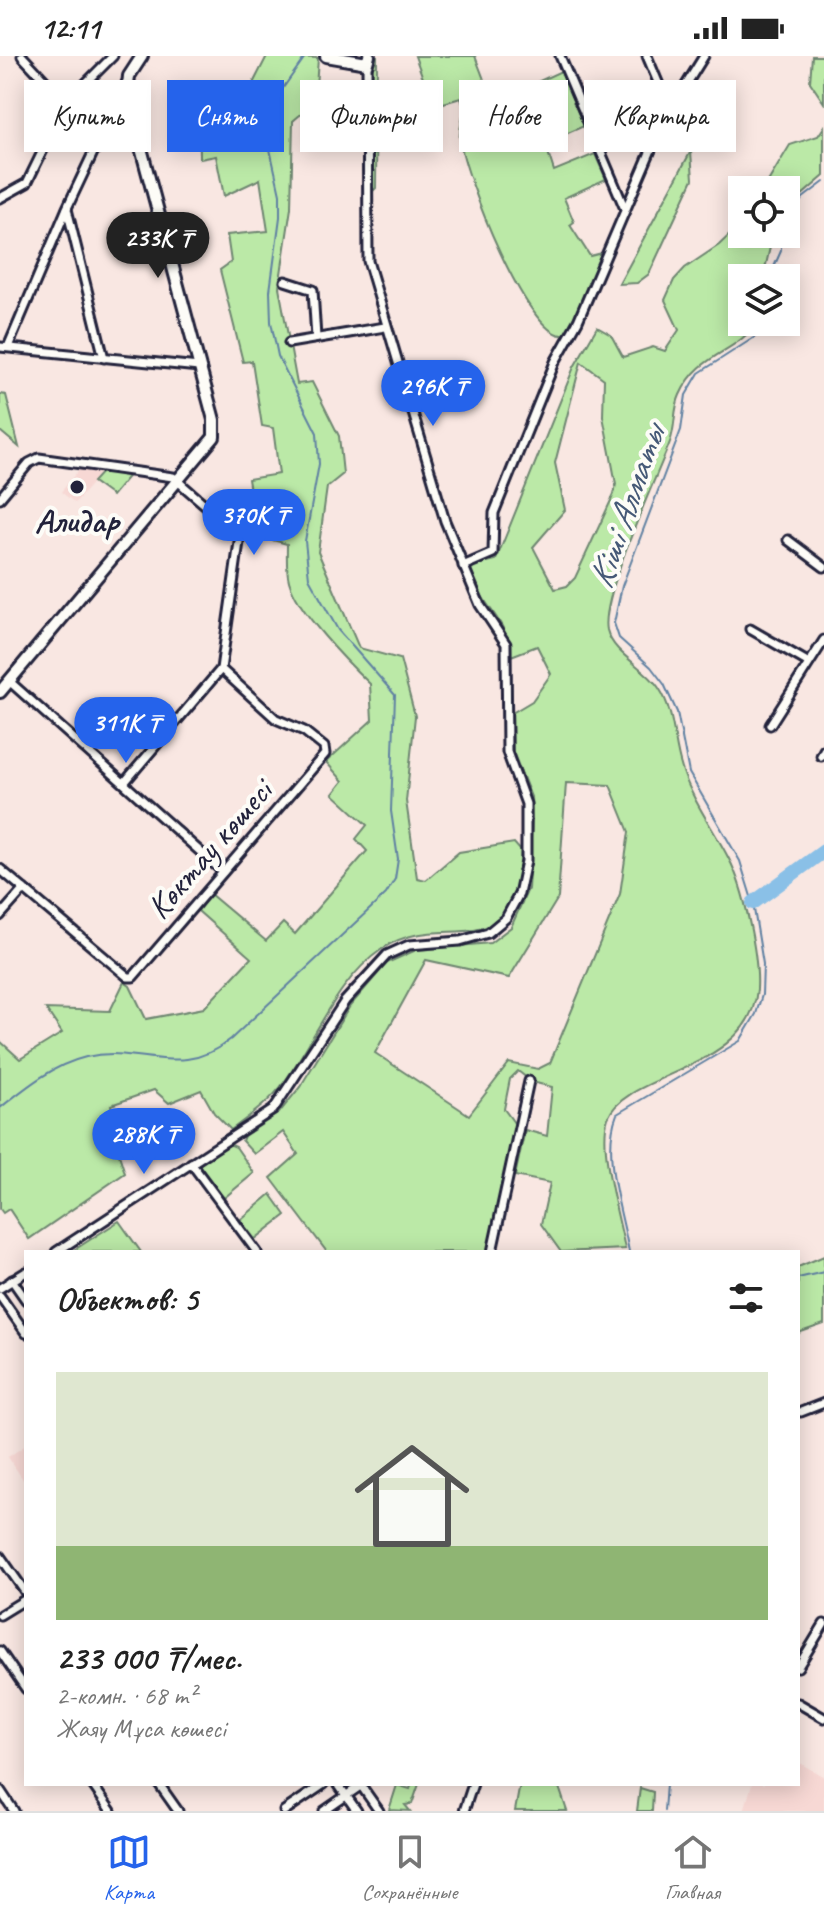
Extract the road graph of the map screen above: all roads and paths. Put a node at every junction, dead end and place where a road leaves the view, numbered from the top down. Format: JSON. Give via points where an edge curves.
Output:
{"nodes":[{"id":1,"x":22,"y":56,"type":"edge"},
{"id":2,"x":113,"y":56,"type":"edge"},
{"id":3,"x":142,"y":56,"type":"edge"},
{"id":4,"x":326,"y":56,"type":"edge"},
{"id":5,"x":560,"y":56,"type":"edge"},
{"id":6,"x":647,"y":56,"type":"edge"},
{"id":7,"x":704,"y":56,"type":"edge"},
{"id":8,"x":368,"y":60,"type":"edge"},
{"id":9,"x":44,"y":80,"type":"edge"},
{"id":10,"x":89,"y":80,"type":"edge"},
{"id":11,"x":128,"y":80,"type":"edge"},
{"id":12,"x":657,"y":80,"type":"edge"},
{"id":13,"x":689,"y":80,"type":"edge"},
{"id":14,"x":42,"y":152,"type":"edge"},
{"id":15,"x":93,"y":152,"type":"edge"},
{"id":16,"x":142,"y":152,"type":"edge"},
{"id":17,"x":651,"y":152,"type":"edge"},
{"id":18,"x":0,"y":198,"type":"edge"},
{"id":19,"x":67,"y":208,"type":"junction"},
{"id":20,"x":625,"y":210,"type":"junction"},
{"id":21,"x":285,"y":281,"type":"dead end"},
{"id":22,"x":385,"y":327,"type":"junction"},
{"id":23,"x":316,"y":338,"type":"junction"},
{"id":24,"x":289,"y":343,"type":"dead end"},
{"id":25,"x":4,"y":347,"type":"edge"},
{"id":26,"x":104,"y":358,"type":"junction"},
{"id":27,"x":199,"y":367,"type":"junction"},
{"id":28,"x":179,"y":481,"type":"junction"},
{"id":29,"x":0,"y":498,"type":"edge"},
{"id":30,"x":788,"y":540,"type":"dead end"},
{"id":31,"x":463,"y":566,"type":"junction"},
{"id":32,"x":824,"y":567,"type":"edge"},
{"id":33,"x":750,"y":629,"type":"dead end"},
{"id":34,"x":824,"y":640,"type":"edge"},
{"id":35,"x":809,"y":663,"type":"junction"},
{"id":36,"x":221,"y":669,"type":"junction"},
{"id":37,"x":9,"y":681,"type":"junction"},
{"id":38,"x":0,"y":692,"type":"edge"},
{"id":39,"x":770,"y":725,"type":"dead end"},
{"id":40,"x":124,"y":783,"type":"junction"},
{"id":41,"x":0,"y":869,"type":"edge"},
{"id":42,"x":223,"y":872,"type":"junction"},
{"id":43,"x":24,"y":889,"type":"junction"},
{"id":44,"x":0,"y":916,"type":"edge"},
{"id":45,"x":529,"y":1081,"type":"dead end"},
{"id":46,"x":191,"y":1163,"type":"junction"},
{"id":47,"x":59,"y":1250,"type":"edge"},
{"id":48,"x":256,"y":1250,"type":"edge"},
{"id":49,"x":492,"y":1250,"type":"edge"},
{"id":50,"x":24,"y":1273,"type":"edge"},
{"id":51,"x":12,"y":1280,"type":"junction"},
{"id":52,"x":0,"y":1288,"type":"edge"},
{"id":53,"x":0,"y":1296,"type":"edge"},
{"id":54,"x":24,"y":1297,"type":"edge"},
{"id":55,"x":24,"y":1330,"type":"edge"},
{"id":56,"x":824,"y":1403,"type":"edge"},
{"id":57,"x":801,"y":1412,"type":"dead end"},
{"id":58,"x":0,"y":1556,"type":"edge"},
{"id":59,"x":24,"y":1593,"type":"edge"},
{"id":60,"x":24,"y":1597,"type":"edge"},
{"id":61,"x":0,"y":1615,"type":"edge"},
{"id":62,"x":824,"y":1624,"type":"edge"},
{"id":63,"x":0,"y":1651,"type":"edge"},
{"id":64,"x":800,"y":1664,"type":"edge"},
{"id":65,"x":24,"y":1686,"type":"edge"},
{"id":66,"x":800,"y":1704,"type":"edge"},
{"id":67,"x":824,"y":1718,"type":"edge"},
{"id":68,"x":93,"y":1786,"type":"edge"},
{"id":69,"x":160,"y":1786,"type":"edge"},
{"id":70,"x":321,"y":1786,"type":"edge"},
{"id":71,"x":339,"y":1786,"type":"edge"},
{"id":72,"x":360,"y":1786,"type":"edge"},
{"id":73,"x":362,"y":1786,"type":"edge"},
{"id":74,"x":472,"y":1786,"type":"edge"},
{"id":75,"x":0,"y":1790,"type":"edge"},
{"id":76,"x":346,"y":1796,"type":"junction"},
{"id":77,"x":14,"y":1811,"type":"edge"},
{"id":78,"x":111,"y":1811,"type":"edge"},
{"id":79,"x":178,"y":1811,"type":"edge"},
{"id":80,"x":284,"y":1811,"type":"edge"},
{"id":81,"x":324,"y":1811,"type":"edge"},
{"id":82,"x":357,"y":1811,"type":"edge"},
{"id":83,"x":379,"y":1811,"type":"edge"},
{"id":84,"x":464,"y":1811,"type":"edge"}],
"edges":[{"from":1,"to":9,"type":"street"},
{"from":2,"to":10,"type":"street"},
{"from":3,"to":11,"type":"street"},
{"from":4,"to":8,"type":"street"},
{"from":5,"to":20,"type":"street"},
{"from":6,"to":12,"type":"street"},
{"from":7,"to":13,"type":"street"},
{"from":8,"to":22,"type":"street","via":[[367,250]]},
{"from":14,"to":18,"type":"street","via":[[27,183]]},
{"from":15,"to":19,"type":"street"},
{"from":16,"to":27,"type":"street"},
{"from":17,"to":20,"type":"street"},
{"from":19,"to":25,"type":"street"},
{"from":19,"to":26,"type":"street"},
{"from":20,"to":31,"type":"street","via":[[494,513],[493,553]]},
{"from":21,"to":23,"type":"street","via":[[313,290]]},
{"from":22,"to":23,"type":"street"},
{"from":22,"to":31,"type":"street"},
{"from":23,"to":24,"type":"street"},
{"from":25,"to":26,"type":"street"},
{"from":26,"to":27,"type":"street"},
{"from":27,"to":28,"type":"street","via":[[214,437]]},
{"from":28,"to":29,"type":"street","via":[[39,458]]},
{"from":28,"to":36,"type":"street","via":[[240,535]]},
{"from":28,"to":37,"type":"street"},
{"from":30,"to":32,"type":"street"},
{"from":31,"to":46,"type":"street","via":[[506,644],[505,737],[508,760],[526,804],[526,861],[519,894],[506,918],[477,937],[409,945],[387,955],[345,1001],[280,1103]]},
{"from":33,"to":35,"type":"street"},
{"from":34,"to":35,"type":"street"},
{"from":35,"to":39,"type":"street"},
{"from":36,"to":40,"type":"street"},
{"from":36,"to":42,"type":"street","name":"Көктау көшесі","via":[[271,715],[310,735],[326,752]]},
{"from":37,"to":38,"type":"street"},
{"from":37,"to":40,"type":"street"},
{"from":40,"to":42,"type":"street"},
{"from":41,"to":43,"type":"street"},
{"from":42,"to":43,"type":"street","name":"Көктау көшесі","via":[[133,977]]},
{"from":43,"to":44,"type":"street"},
{"from":45,"to":49,"type":"street"},
{"from":46,"to":47,"type":"street"},
{"from":46,"to":48,"type":"street"},
{"from":50,"to":51,"type":"street"},
{"from":51,"to":52,"type":"street"},
{"from":51,"to":54,"type":"street"},
{"from":53,"to":55,"type":"street"},
{"from":56,"to":57,"type":"street"},
{"from":58,"to":59,"type":"street"},
{"from":60,"to":61,"type":"street"},
{"from":62,"to":64,"type":"street"},
{"from":63,"to":65,"type":"street"},
{"from":66,"to":67,"type":"street"},
{"from":68,"to":78,"type":"street"},
{"from":69,"to":79,"type":"street"},
{"from":70,"to":80,"type":"street"},
{"from":71,"to":76,"type":"street"},
{"from":72,"to":76,"type":"street"},
{"from":73,"to":83,"type":"street"},
{"from":74,"to":84,"type":"street"},
{"from":75,"to":77,"type":"street"},
{"from":76,"to":81,"type":"street"},
{"from":76,"to":82,"type":"street"}]}
